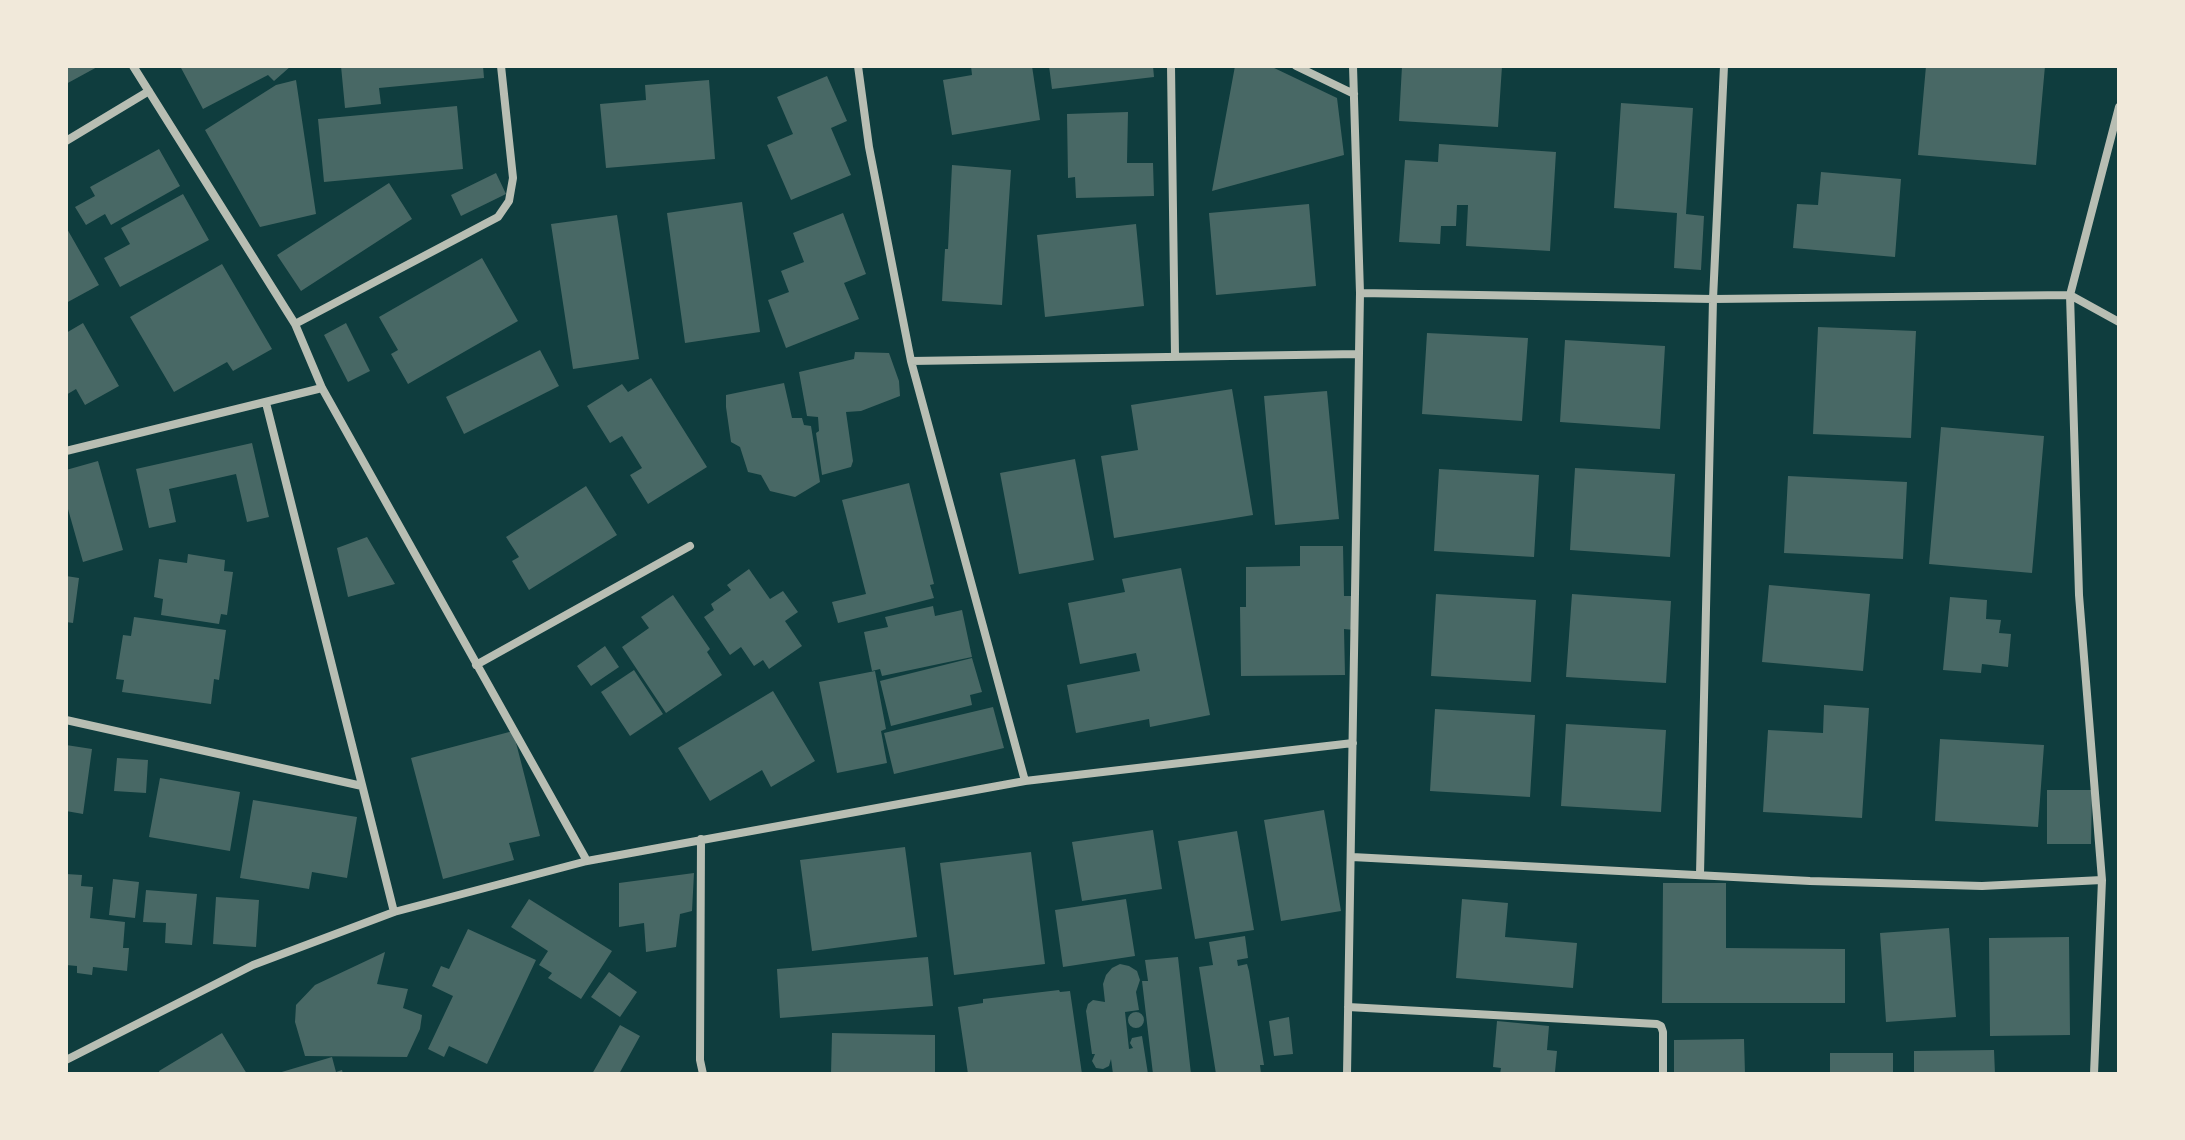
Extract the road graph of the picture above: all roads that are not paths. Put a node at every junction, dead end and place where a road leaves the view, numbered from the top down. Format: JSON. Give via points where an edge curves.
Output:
{"nodes":[{"id":1,"x":133,"y":66,"type":"edge"},
{"id":2,"x":501,"y":66,"type":"edge"},
{"id":3,"x":858,"y":66,"type":"edge"},
{"id":4,"x":1171,"y":66,"type":"edge"},
{"id":5,"x":1296,"y":66,"type":"edge"},
{"id":6,"x":1353,"y":66,"type":"edge"},
{"id":7,"x":1724,"y":66,"type":"edge"},
{"id":8,"x":149,"y":91,"type":"junction"},
{"id":9,"x":1354,"y":94,"type":"junction"},
{"id":10,"x":2119,"y":107,"type":"edge"},
{"id":11,"x":66,"y":141,"type":"edge"},
{"id":12,"x":1360,"y":293,"type":"junction"},
{"id":13,"x":2070,"y":295,"type":"junction"},
{"id":14,"x":1713,"y":299,"type":"junction"},
{"id":15,"x":2119,"y":322,"type":"edge"},
{"id":16,"x":295,"y":324,"type":"junction"},
{"id":17,"x":1359,"y":354,"type":"junction"},
{"id":18,"x":1175,"y":355,"type":"junction"},
{"id":19,"x":911,"y":361,"type":"junction"},
{"id":20,"x":322,"y":388,"type":"junction"},
{"id":21,"x":266,"y":403,"type":"junction"},
{"id":22,"x":66,"y":451,"type":"edge"},
{"id":23,"x":690,"y":546,"type":"dead end"},
{"id":24,"x":476,"y":665,"type":"junction"},
{"id":25,"x":66,"y":720,"type":"edge"},
{"id":26,"x":1353,"y":743,"type":"junction"},
{"id":27,"x":1025,"y":781,"type":"junction"},
{"id":28,"x":362,"y":786,"type":"junction"},
{"id":29,"x":701,"y":839,"type":"junction"},
{"id":30,"x":1352,"y":857,"type":"junction"},
{"id":31,"x":587,"y":861,"type":"junction"},
{"id":32,"x":1700,"y":874,"type":"junction"},
{"id":33,"x":2102,"y":880,"type":"junction"},
{"id":34,"x":394,"y":912,"type":"junction"},
{"id":35,"x":1348,"y":1007,"type":"junction"},
{"id":36,"x":66,"y":1060,"type":"edge"},
{"id":37,"x":703,"y":1074,"type":"edge"},
{"id":38,"x":1347,"y":1074,"type":"edge"},
{"id":39,"x":1663,"y":1074,"type":"edge"},
{"id":40,"x":2094,"y":1074,"type":"edge"}],
"edges":[{"from":1,"to":8,"type":"street"},
{"from":2,"to":16,"type":"street","via":[[513,178],[509,201],[498,217]]},
{"from":3,"to":19,"type":"street"},
{"from":4,"to":18,"type":"street"},
{"from":5,"to":9,"type":"street"},
{"from":6,"to":9,"type":"street"},
{"from":7,"to":14,"type":"street"},
{"from":8,"to":11,"type":"street"},
{"from":8,"to":16,"type":"street"},
{"from":9,"to":12,"type":"street"},
{"from":10,"to":13,"type":"street"},
{"from":12,"to":14,"type":"street"},
{"from":12,"to":17,"type":"street"},
{"from":13,"to":14,"type":"street"},
{"from":13,"to":15,"type":"street"},
{"from":13,"to":33,"type":"street","via":[[2079,595]]},
{"from":14,"to":32,"type":"street"},
{"from":16,"to":20,"type":"street"},
{"from":17,"to":18,"type":"street"},
{"from":17,"to":26,"type":"street"},
{"from":18,"to":19,"type":"street"},
{"from":19,"to":27,"type":"street"},
{"from":20,"to":21,"type":"street"},
{"from":20,"to":24,"type":"street"},
{"from":21,"to":22,"type":"street"},
{"from":21,"to":28,"type":"street"},
{"from":23,"to":24,"type":"street"},
{"from":24,"to":31,"type":"street"},
{"from":25,"to":28,"type":"street"},
{"from":26,"to":27,"type":"street"},
{"from":26,"to":30,"type":"street"},
{"from":27,"to":29,"type":"street"},
{"from":28,"to":34,"type":"street"},
{"from":29,"to":31,"type":"street"},
{"from":29,"to":37,"type":"street"},
{"from":30,"to":32,"type":"street"},
{"from":30,"to":35,"type":"street"},
{"from":31,"to":34,"type":"street"},
{"from":32,"to":33,"type":"street","via":[[1982,886]]},
{"from":33,"to":40,"type":"street"},
{"from":34,"to":36,"type":"street","via":[[253,965]]},
{"from":35,"to":38,"type":"street"},
{"from":35,"to":39,"type":"street","via":[[1657,1024],[1663,1032]]}]}
